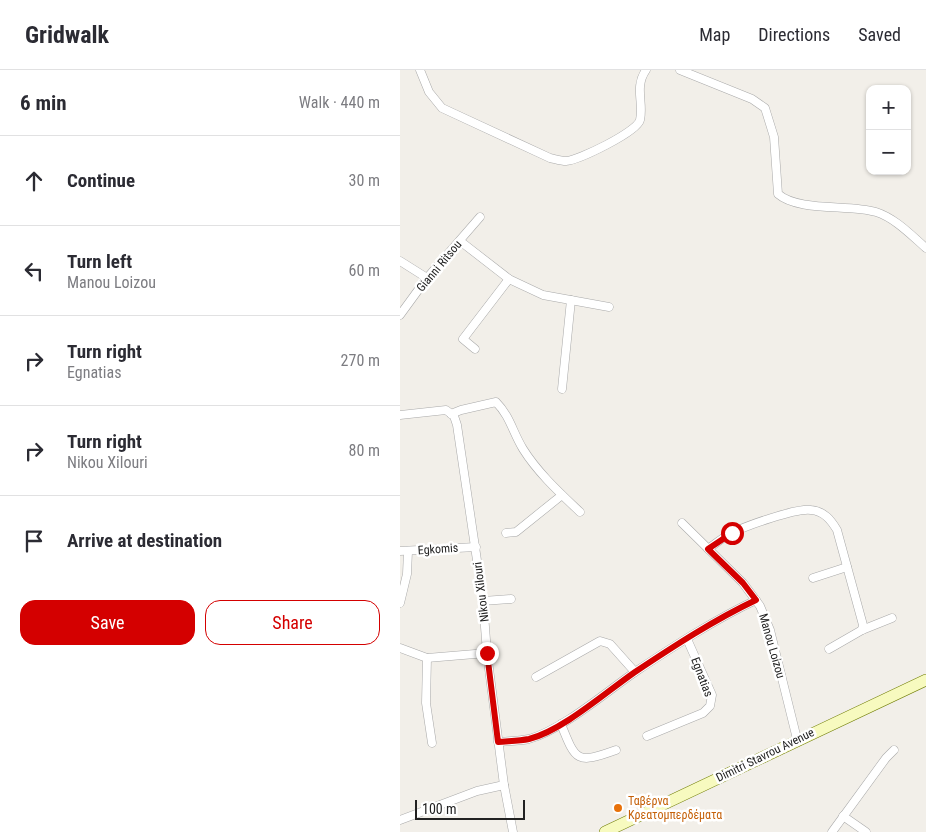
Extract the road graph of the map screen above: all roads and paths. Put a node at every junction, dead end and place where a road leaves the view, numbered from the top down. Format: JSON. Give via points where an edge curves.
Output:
{"nodes":[{"id":1,"x":420,"y":70,"type":"edge"},
{"id":2,"x":646,"y":70,"type":"edge"},
{"id":3,"x":680,"y":70,"type":"edge"},
{"id":4,"x":480,"y":217,"type":"dead end"},
{"id":5,"x":460,"y":241,"type":"junction"},
{"id":6,"x":926,"y":248,"type":"edge"},
{"id":7,"x":400,"y":261,"type":"edge"},
{"id":8,"x":427,"y":278,"type":"junction"},
{"id":9,"x":509,"y":279,"type":"junction"},
{"id":10,"x":571,"y":300,"type":"junction"},
{"id":11,"x":609,"y":306,"type":"dead end"},
{"id":12,"x":400,"y":316,"type":"edge"},
{"id":13,"x":475,"y":349,"type":"dead end"},
{"id":14,"x":562,"y":389,"type":"dead end"},
{"id":15,"x":451,"y":414,"type":"junction"},
{"id":16,"x":400,"y":415,"type":"edge"},
{"id":17,"x":562,"y":495,"type":"junction"},
{"id":18,"x":580,"y":512,"type":"dead end"},
{"id":19,"x":682,"y":523,"type":"dead end"},
{"id":20,"x":506,"y":533,"type":"dead end"},
{"id":21,"x":476,"y":546,"type":"junction"},
{"id":22,"x":708,"y":549,"type":"junction"},
{"id":23,"x":404,"y":551,"type":"edge"},
{"id":24,"x":846,"y":567,"type":"junction"},
{"id":25,"x":813,"y":578,"type":"dead end"},
{"id":26,"x":511,"y":599,"type":"dead end"},
{"id":27,"x":756,"y":600,"type":"junction"},
{"id":28,"x":483,"y":601,"type":"junction"},
{"id":29,"x":400,"y":603,"type":"edge"},
{"id":30,"x":892,"y":618,"type":"dead end"},
{"id":31,"x":862,"y":630,"type":"junction"},
{"id":32,"x":687,"y":639,"type":"junction"},
{"id":33,"x":400,"y":648,"type":"edge"},
{"id":34,"x":829,"y":648,"type":"dead end"},
{"id":35,"x":487,"y":653,"type":"junction"},
{"id":36,"x":427,"y":658,"type":"junction"},
{"id":37,"x":635,"y":672,"type":"junction"},
{"id":38,"x":536,"y":677,"type":"dead end"},
{"id":39,"x":926,"y":680,"type":"edge"},
{"id":40,"x":561,"y":724,"type":"junction"},
{"id":41,"x":648,"y":736,"type":"dead end"},
{"id":42,"x":797,"y":740,"type":"junction"},
{"id":43,"x":498,"y":742,"type":"junction"},
{"id":44,"x":432,"y":743,"type":"dead end"},
{"id":45,"x":616,"y":750,"type":"dead end"},
{"id":46,"x":894,"y":750,"type":"dead end"},
{"id":47,"x":504,"y":785,"type":"junction"},
{"id":48,"x":843,"y":816,"type":"junction"},
{"id":49,"x":400,"y":819,"type":"edge"},
{"id":50,"x":512,"y":832,"type":"edge"},
{"id":51,"x":605,"y":832,"type":"edge"},
{"id":52,"x":832,"y":832,"type":"edge"},
{"id":53,"x":866,"y":832,"type":"edge"}],
"edges":[{"from":1,"to":2,"type":"street","via":[[429,92],[442,108],[550,158],[566,161],[609,144],[638,125],[640,82]]},
{"from":3,"to":6,"type":"street","via":[[752,99],[765,108],[774,137],[778,194],[783,198],[875,212],[892,220]]},
{"from":4,"to":5,"type":"street","name":"Gianni Ritsou"},
{"from":5,"to":8,"type":"street","name":"Gianni Ritsou"},
{"from":5,"to":9,"type":"street"},
{"from":7,"to":8,"type":"street"},
{"from":8,"to":12,"type":"street","name":"Gianni Ritsou"},
{"from":9,"to":10,"type":"street","via":[[543,295]]},
{"from":9,"to":13,"type":"street","via":[[463,338]]},
{"from":10,"to":11,"type":"street"},
{"from":10,"to":14,"type":"street"},
{"from":15,"to":16,"type":"street","via":[[439,410]]},
{"from":15,"to":17,"type":"street","via":[[496,402],[505,411],[523,449]]},
{"from":15,"to":21,"type":"street","name":"Nikou Xilouri","via":[[457,425]]},
{"from":17,"to":18,"type":"street"},
{"from":17,"to":20,"type":"street","via":[[516,532]]},
{"from":19,"to":22,"type":"street","name":"Manou Loizou"},
{"from":21,"to":23,"type":"street","name":"Egkomis"},
{"from":21,"to":28,"type":"street","name":"Nikou Xilouri"},
{"from":22,"to":24,"type":"street","via":[[740,529],[811,510],[821,513],[837,530]]},
{"from":22,"to":27,"type":"street","name":"Manou Loizou"},
{"from":23,"to":29,"type":"street","via":[[407,574]]},
{"from":24,"to":25,"type":"street"},
{"from":24,"to":31,"type":"street"},
{"from":26,"to":28,"type":"street"},
{"from":27,"to":32,"type":"street"},
{"from":27,"to":42,"type":"street","name":"Manou Loizou","via":[[770,630]]},
{"from":28,"to":35,"type":"street","name":"Nikou Xilouri"},
{"from":30,"to":31,"type":"street"},
{"from":31,"to":34,"type":"street"},
{"from":32,"to":37,"type":"street"},
{"from":32,"to":41,"type":"street","name":"Egnatias","via":[[711,692],[710,706],[703,713]]},
{"from":33,"to":36,"type":"street"},
{"from":35,"to":36,"type":"street"},
{"from":35,"to":43,"type":"street","name":"Nikou Xilouri"},
{"from":36,"to":44,"type":"street","via":[[426,703]]},
{"from":37,"to":38,"type":"street","via":[[610,644],[600,641]]},
{"from":37,"to":40,"type":"street"},
{"from":39,"to":42,"type":"main road","name":"Dimitri Stavrou Avenue"},
{"from":40,"to":43,"type":"street","via":[[529,738]]},
{"from":40,"to":45,"type":"street","via":[[571,749],[578,756],[593,758]]},
{"from":42,"to":51,"type":"main road","name":"Dimitri Stavrou Avenue"},
{"from":43,"to":47,"type":"street","name":"Nikou Xilouri"},
{"from":46,"to":48,"type":"street"},
{"from":47,"to":49,"type":"street","via":[[477,790]]},
{"from":47,"to":50,"type":"street","name":"Nikou Xilouri"},
{"from":48,"to":52,"type":"street"},
{"from":48,"to":53,"type":"street"}]}
